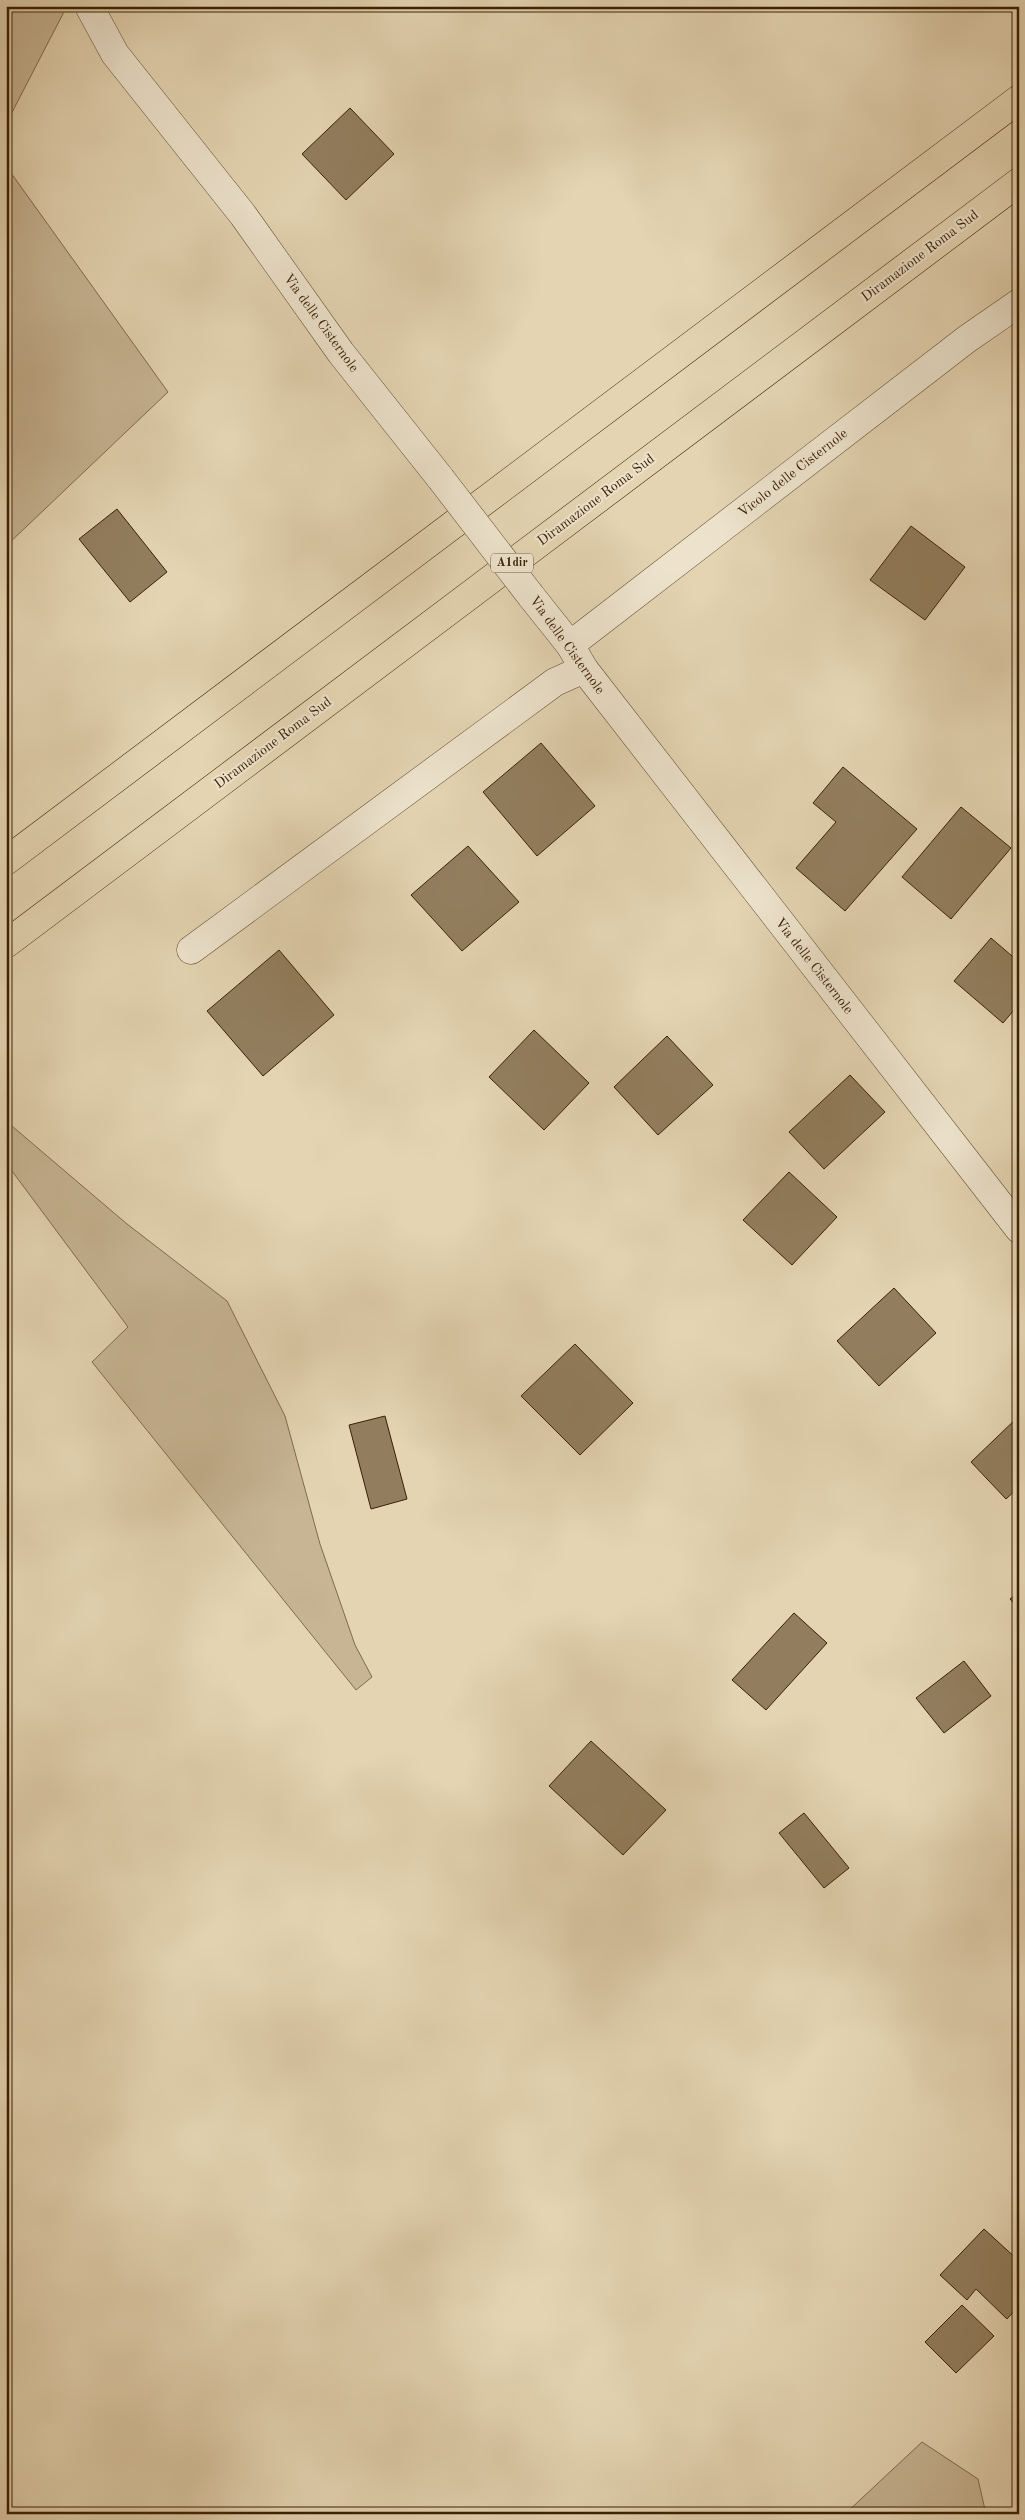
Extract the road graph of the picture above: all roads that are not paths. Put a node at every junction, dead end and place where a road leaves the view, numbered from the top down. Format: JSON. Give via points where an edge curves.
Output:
{"nodes":[{"id":1,"x":89,"y":6,"type":"edge"},
{"id":2,"x":1019,"y":100,"type":"edge"},
{"id":3,"x":1019,"y":182,"type":"edge"},
{"id":4,"x":1019,"y":303,"type":"edge"},
{"id":5,"x":570,"y":645,"type":"junction"},
{"id":6,"x":584,"y":669,"type":"junction"},
{"id":7,"x":6,"y":861,"type":"edge"},
{"id":8,"x":6,"y":944,"type":"edge"},
{"id":9,"x":191,"y":950,"type":"dead end"},
{"id":10,"x":1019,"y":1229,"type":"edge"}],
"edges":[{"from":1,"to":5,"type":"street","name":"Via delle Cisternole","bridge":true,"via":[[115,54],[243,215],[341,353]]},
{"from":2,"to":7,"type":"highway"},
{"from":3,"to":8,"type":"highway","name":"Diramazione Roma Sud","number":"A1dir"},
{"from":4,"to":5,"type":"street","name":"Vicolo delle Cisternole","via":[[967,339]]},
{"from":5,"to":6,"type":"street","name":"Via delle Cisternole"},
{"from":6,"to":9,"type":"street","via":[[555,682]]},
{"from":6,"to":10,"type":"street","name":"Via delle Cisternole"}]}
